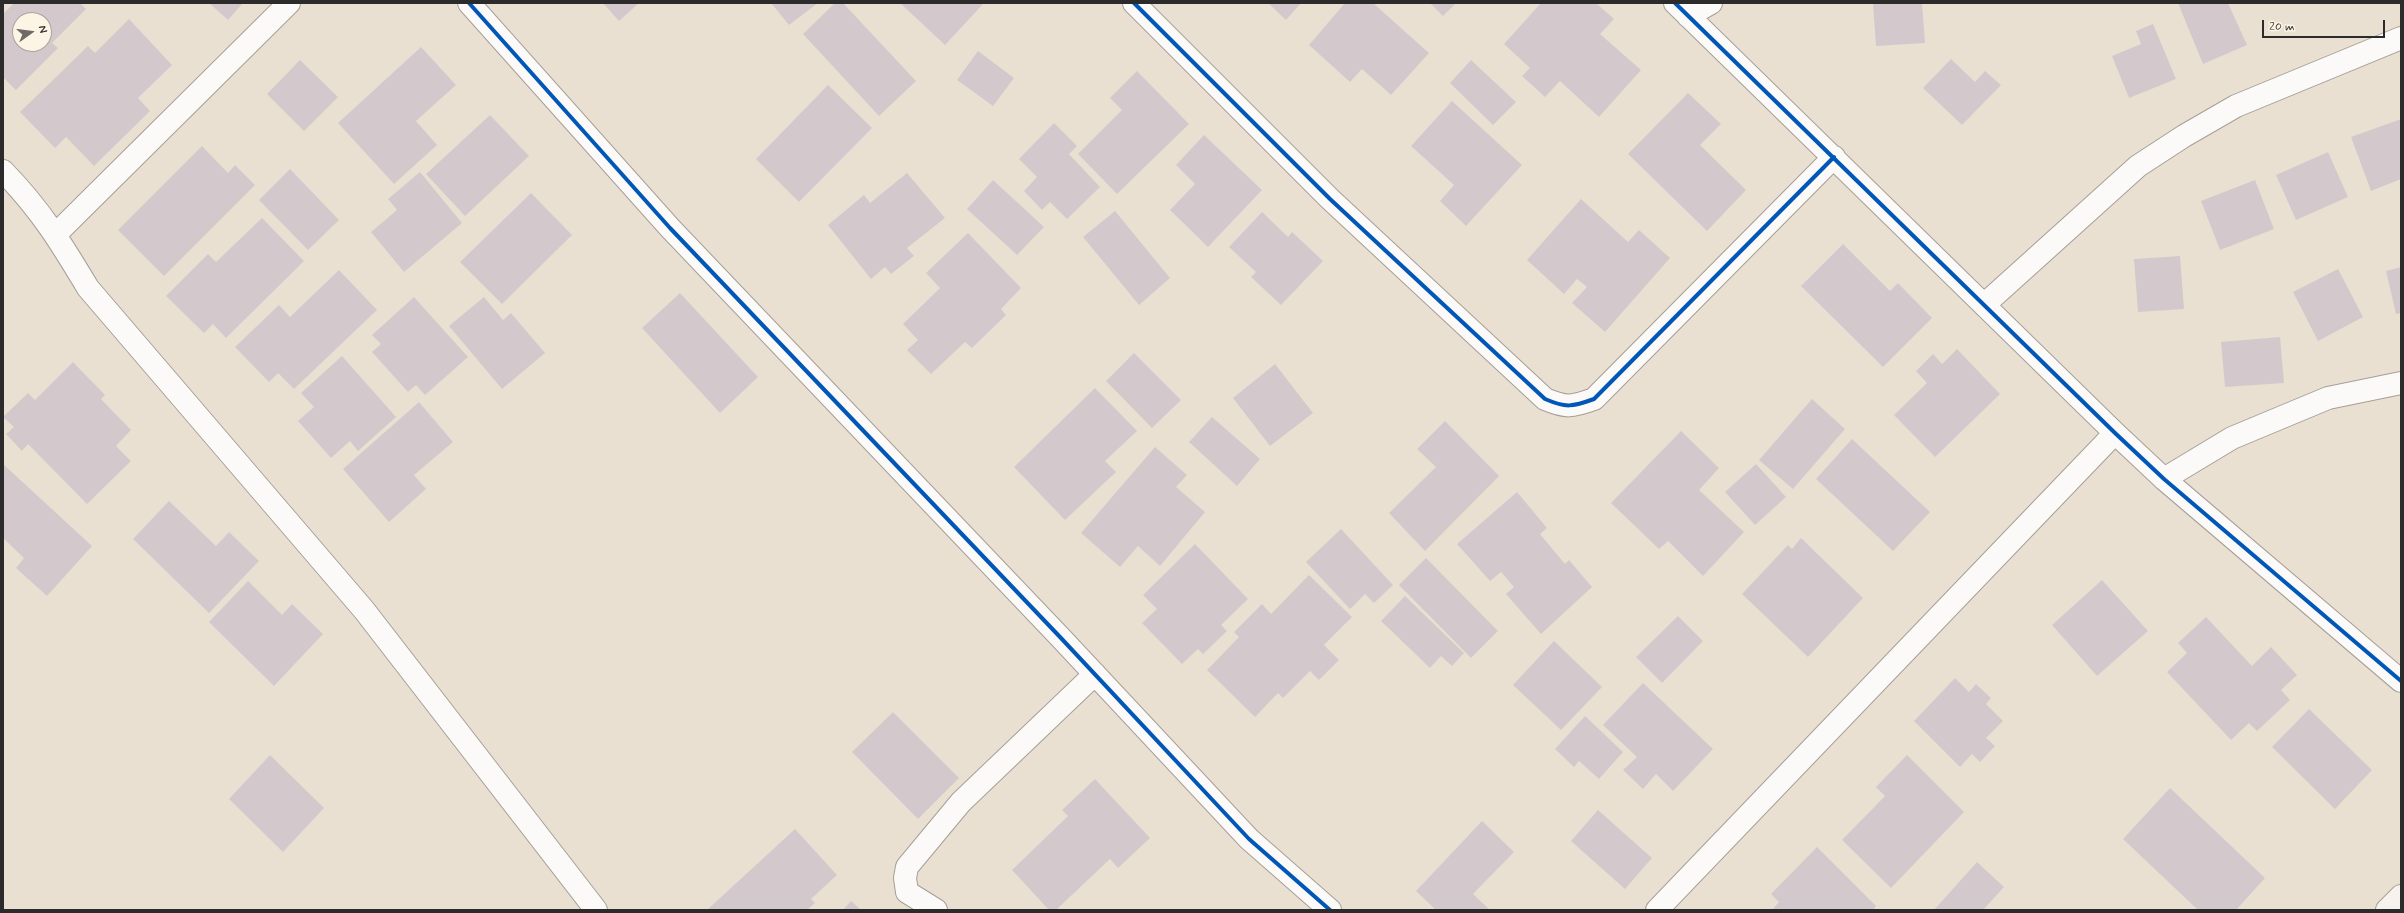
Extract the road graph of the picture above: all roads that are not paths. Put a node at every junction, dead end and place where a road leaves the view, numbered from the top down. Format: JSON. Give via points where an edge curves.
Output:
{"nodes":[{"id":1,"x":289,"y":3,"type":"edge"},
{"id":2,"x":469,"y":3,"type":"edge"},
{"id":3,"x":1134,"y":3,"type":"edge"},
{"id":4,"x":1711,"y":3,"type":"edge"},
{"id":5,"x":1681,"y":9,"type":"edge"},
{"id":6,"x":2401,"y":38,"type":"edge"},
{"id":7,"x":1834,"y":157,"type":"junction"},
{"id":8,"x":3,"y":171,"type":"edge"},
{"id":9,"x":56,"y":234,"type":"junction"},
{"id":10,"x":1985,"y":304,"type":"junction"},
{"id":11,"x":2401,"y":384,"type":"edge"},
{"id":12,"x":2115,"y":433,"type":"junction"},
{"id":13,"x":2164,"y":479,"type":"junction"},
{"id":14,"x":1095,"y":674,"type":"junction"},
{"id":15,"x":2401,"y":681,"type":"edge"},
{"id":16,"x":2401,"y":896,"type":"edge"},
{"id":17,"x":596,"y":910,"type":"edge"},
{"id":18,"x":936,"y":910,"type":"edge"},
{"id":19,"x":1330,"y":910,"type":"edge"},
{"id":20,"x":1657,"y":910,"type":"edge"},
{"id":21,"x":2387,"y":910,"type":"edge"}],
"edges":[{"from":1,"to":9,"type":"street"},
{"from":2,"to":14,"type":"street","via":[[670,228]]},
{"from":3,"to":7,"type":"street","via":[[1330,199],[1545,399],[1560,406],[1573,407],[1594,399]]},
{"from":4,"to":5,"type":"street"},
{"from":5,"to":7,"type":"street"},
{"from":6,"to":10,"type":"street","via":[[2236,106],[2184,136],[2138,166]]},
{"from":7,"to":10,"type":"street"},
{"from":8,"to":9,"type":"street","via":[[35,204]]},
{"from":9,"to":17,"type":"street","via":[[88,288],[364,610]]},
{"from":10,"to":12,"type":"street"},
{"from":11,"to":13,"type":"street","via":[[2328,398],[2232,438]]},
{"from":12,"to":13,"type":"street"},
{"from":12,"to":20,"type":"street"},
{"from":13,"to":15,"type":"street"},
{"from":14,"to":18,"type":"street","via":[[960,802],[907,867],[907,892]]},
{"from":14,"to":19,"type":"street","via":[[1249,839]]},
{"from":16,"to":21,"type":"main road"}]}
